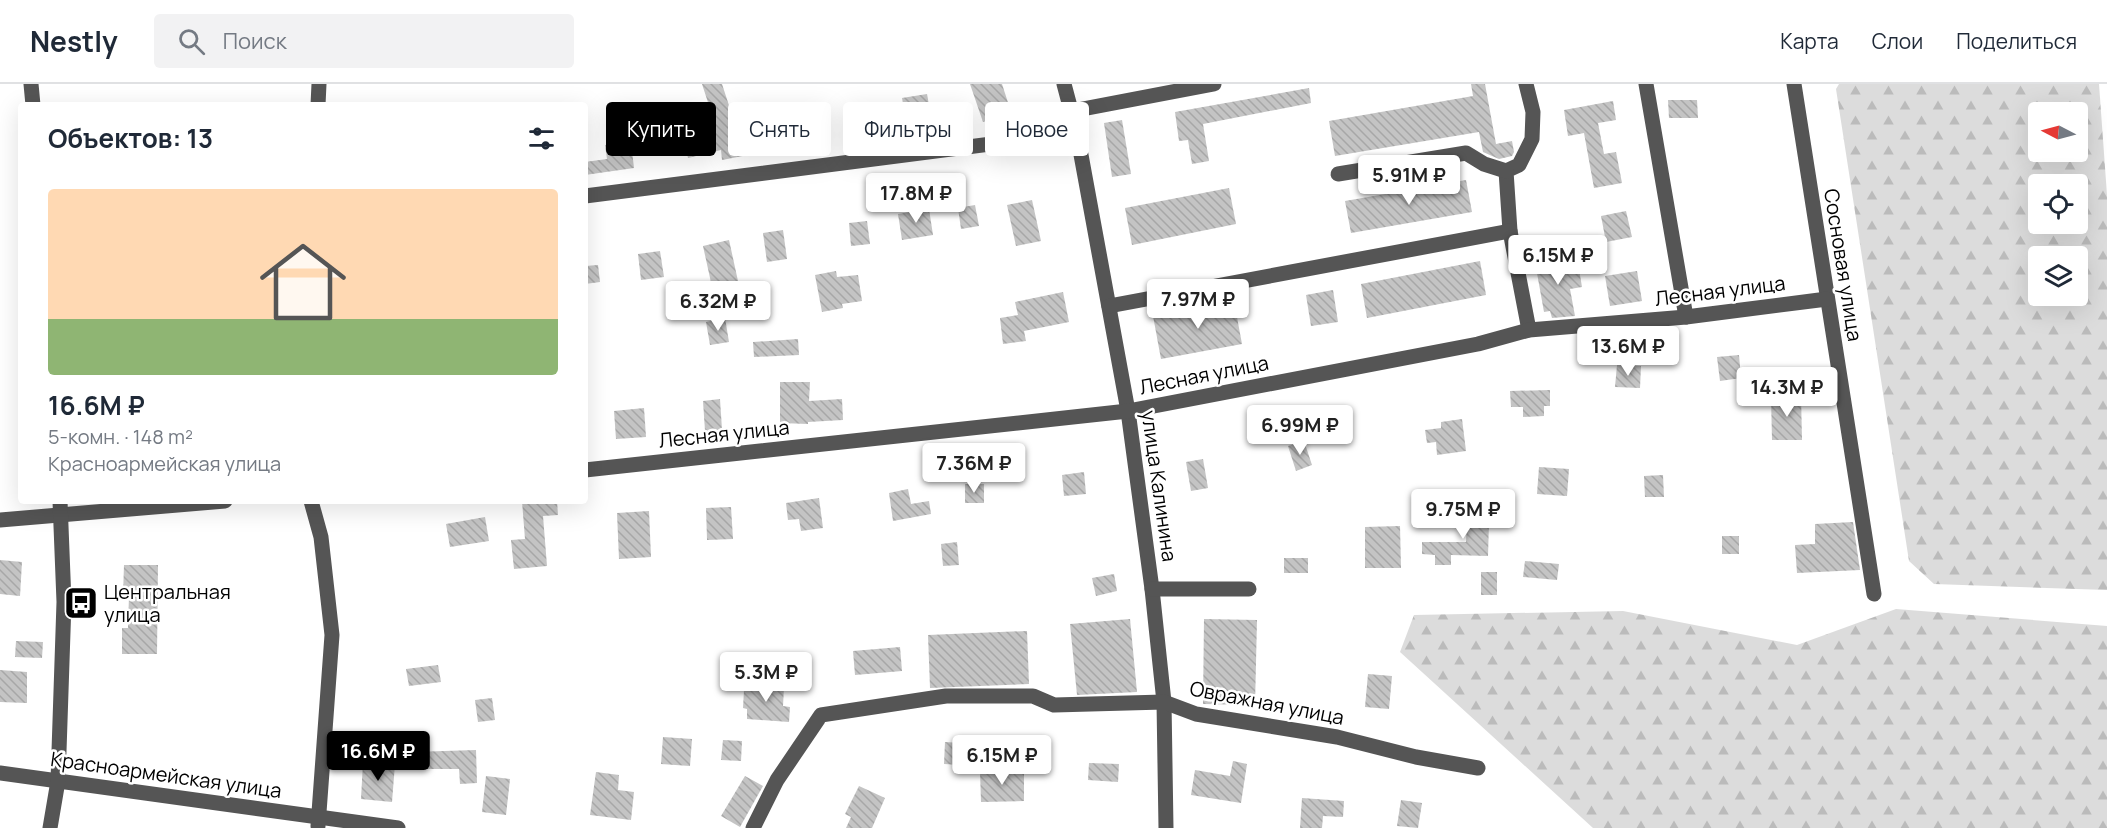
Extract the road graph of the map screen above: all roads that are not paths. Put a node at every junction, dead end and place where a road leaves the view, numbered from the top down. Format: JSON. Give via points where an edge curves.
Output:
{"nodes":[{"id":1,"x":32,"y":84,"type":"edge"},
{"id":2,"x":319,"y":84,"type":"edge"},
{"id":3,"x":1064,"y":84,"type":"edge"},
{"id":4,"x":1214,"y":84,"type":"edge"},
{"id":5,"x":1526,"y":84,"type":"edge"},
{"id":6,"x":1646,"y":84,"type":"edge"},
{"id":7,"x":1794,"y":84,"type":"edge"},
{"id":8,"x":33,"y":102,"type":"edge"},
{"id":9,"x":318,"y":102,"type":"edge"},
{"id":10,"x":1069,"y":102,"type":"edge"},
{"id":11,"x":1089,"y":108,"type":"edge"},
{"id":12,"x":985,"y":145,"type":"edge"},
{"id":13,"x":1081,"y":156,"type":"edge"},
{"id":14,"x":1506,"y":171,"type":"junction"},
{"id":15,"x":1338,"y":174,"type":"dead end"},
{"id":16,"x":588,"y":196,"type":"edge"},
{"id":17,"x":1510,"y":231,"type":"junction"},
{"id":18,"x":1827,"y":299,"type":"junction"},
{"id":19,"x":1109,"y":306,"type":"junction"},
{"id":20,"x":1686,"y":317,"type":"junction"},
{"id":21,"x":1529,"y":330,"type":"junction"},
{"id":22,"x":1128,"y":411,"type":"junction"},
{"id":23,"x":588,"y":471,"type":"edge"},
{"id":24,"x":164,"y":504,"type":"edge"},
{"id":25,"x":312,"y":504,"type":"edge"},
{"id":26,"x":61,"y":509,"type":"edge"},
{"id":27,"x":0,"y":520,"type":"edge"},
{"id":28,"x":1152,"y":589,"type":"junction"},
{"id":29,"x":1249,"y":589,"type":"dead end"},
{"id":30,"x":1874,"y":594,"type":"dead end"},
{"id":31,"x":1164,"y":702,"type":"junction"},
{"id":32,"x":1478,"y":768,"type":"dead end"},
{"id":33,"x":0,"y":772,"type":"edge"},
{"id":34,"x":58,"y":781,"type":"junction"},
{"id":35,"x":318,"y":823,"type":"edge"},
{"id":36,"x":50,"y":828,"type":"edge"},
{"id":37,"x":398,"y":828,"type":"edge"},
{"id":38,"x":753,"y":828,"type":"edge"},
{"id":39,"x":1166,"y":828,"type":"edge"}],
"edges":[{"from":1,"to":8,"type":"street"},
{"from":2,"to":9,"type":"street"},
{"from":3,"to":10,"type":"street","name":"улица Калинина"},
{"from":4,"to":11,"type":"street"},
{"from":5,"to":14,"type":"street","via":[[1533,112],[1532,139],[1519,165]]},
{"from":6,"to":20,"type":"street"},
{"from":7,"to":18,"type":"street","name":"Сосновая улица"},
{"from":12,"to":16,"type":"street"},
{"from":13,"to":19,"type":"street","name":"улица Калинина"},
{"from":14,"to":15,"type":"street","via":[[1466,153]]},
{"from":14,"to":17,"type":"street"},
{"from":17,"to":19,"type":"street"},
{"from":17,"to":21,"type":"street"},
{"from":18,"to":20,"type":"street","name":"Лесная улица"},
{"from":18,"to":30,"type":"street","name":"Сосновая улица"},
{"from":19,"to":22,"type":"street","name":"улица Калинина"},
{"from":20,"to":21,"type":"street","name":"Лесная улица"},
{"from":21,"to":22,"type":"street","name":"Лесная улица","via":[[1478,344]]},
{"from":22,"to":23,"type":"street","name":"Лесная улица"},
{"from":22,"to":28,"type":"street","name":"улица Калинина"},
{"from":24,"to":26,"type":"street"},
{"from":25,"to":35,"type":"street","via":[[321,537],[332,635]]},
{"from":26,"to":27,"type":"street"},
{"from":26,"to":34,"type":"street","via":[[64,602]]},
{"from":28,"to":29,"type":"street"},
{"from":28,"to":31,"type":"street","name":"улица Калинина"},
{"from":31,"to":32,"type":"street","name":"Овражная улица","via":[[1196,714],[1337,737]]},
{"from":31,"to":38,"type":"street","name":"Овражная улица","via":[[1054,705],[1033,696],[946,696],[821,715],[777,780]]},
{"from":31,"to":39,"type":"street","name":"улица Калинина"},
{"from":33,"to":34,"type":"street","name":"Красноармейская улица"},
{"from":34,"to":35,"type":"street","name":"Красноармейская улица"},
{"from":34,"to":36,"type":"street"},
{"from":35,"to":37,"type":"street","name":"Красноармейская улица"}]}
